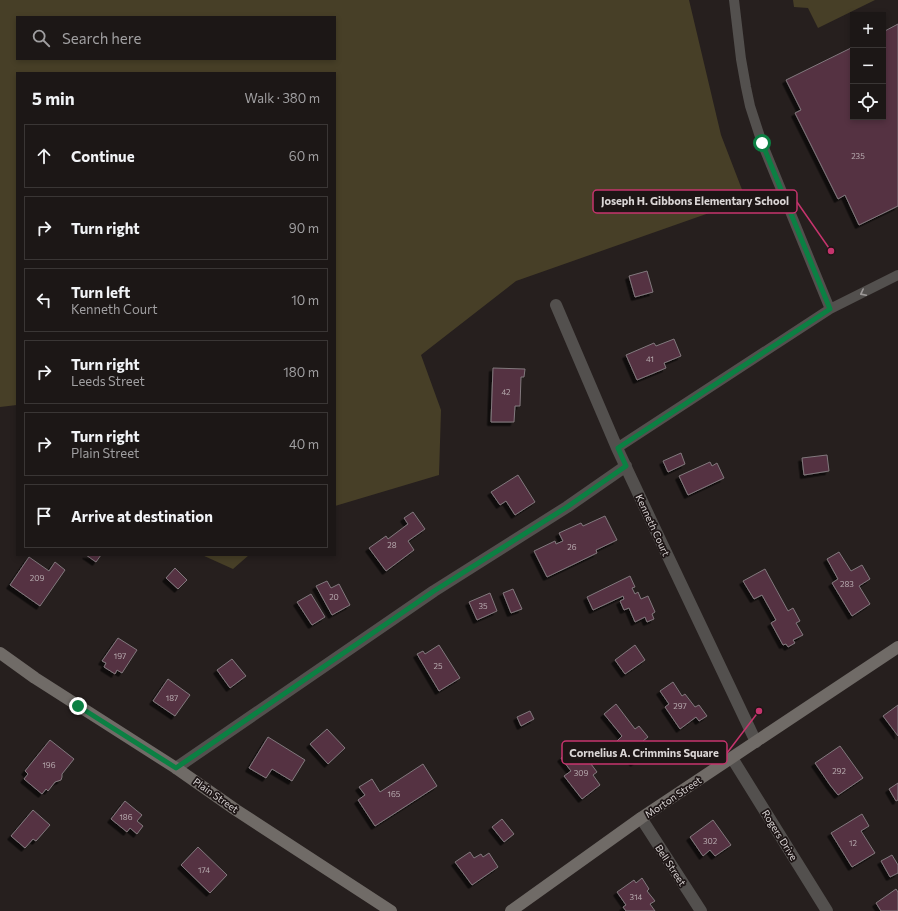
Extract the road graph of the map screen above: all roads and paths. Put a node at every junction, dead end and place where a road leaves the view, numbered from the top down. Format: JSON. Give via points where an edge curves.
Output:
{"nodes":[{"id":1,"x":734,"y":0,"type":"edge"},
{"id":2,"x":898,"y":275,"type":"edge"},
{"id":3,"x":556,"y":305,"type":"dead end"},
{"id":4,"x":830,"y":309,"type":"junction"},
{"id":5,"x":618,"y":448,"type":"junction"},
{"id":6,"x":626,"y":466,"type":"junction"},
{"id":7,"x":898,"y":648,"type":"edge"},
{"id":8,"x":0,"y":653,"type":"edge"},
{"id":9,"x":756,"y":742,"type":"junction"},
{"id":10,"x":732,"y":758,"type":"junction"},
{"id":11,"x":176,"y":768,"type":"junction"},
{"id":12,"x":641,"y":818,"type":"junction"},
{"id":13,"x":391,"y":911,"type":"edge"},
{"id":14,"x":511,"y":911,"type":"edge"},
{"id":15,"x":701,"y":911,"type":"edge"},
{"id":16,"x":828,"y":911,"type":"edge"}],
"edges":[{"from":1,"to":4,"type":"lane","via":[[750,106],[762,143]]},
{"from":2,"to":4,"type":"lane","one_way":true},
{"from":3,"to":5,"type":"street","name":"Kenneth Court"},
{"from":4,"to":5,"type":"lane"},
{"from":5,"to":6,"type":"street","name":"Kenneth Court"},
{"from":6,"to":9,"type":"street","name":"Kenneth Court"},
{"from":6,"to":11,"type":"street","via":[[567,507],[434,591]]},
{"from":7,"to":9,"type":"street","name":"Morton Street"},
{"from":8,"to":11,"type":"street","name":"Plain Street"},
{"from":9,"to":10,"type":"street","name":"Morton Street"},
{"from":10,"to":12,"type":"street","name":"Morton Street"},
{"from":10,"to":16,"type":"street","name":"Rogers Drive"},
{"from":11,"to":13,"type":"street","name":"Plain Street"},
{"from":12,"to":14,"type":"street","name":"Morton Street"},
{"from":12,"to":15,"type":"street","name":"Bell Street"}]}
